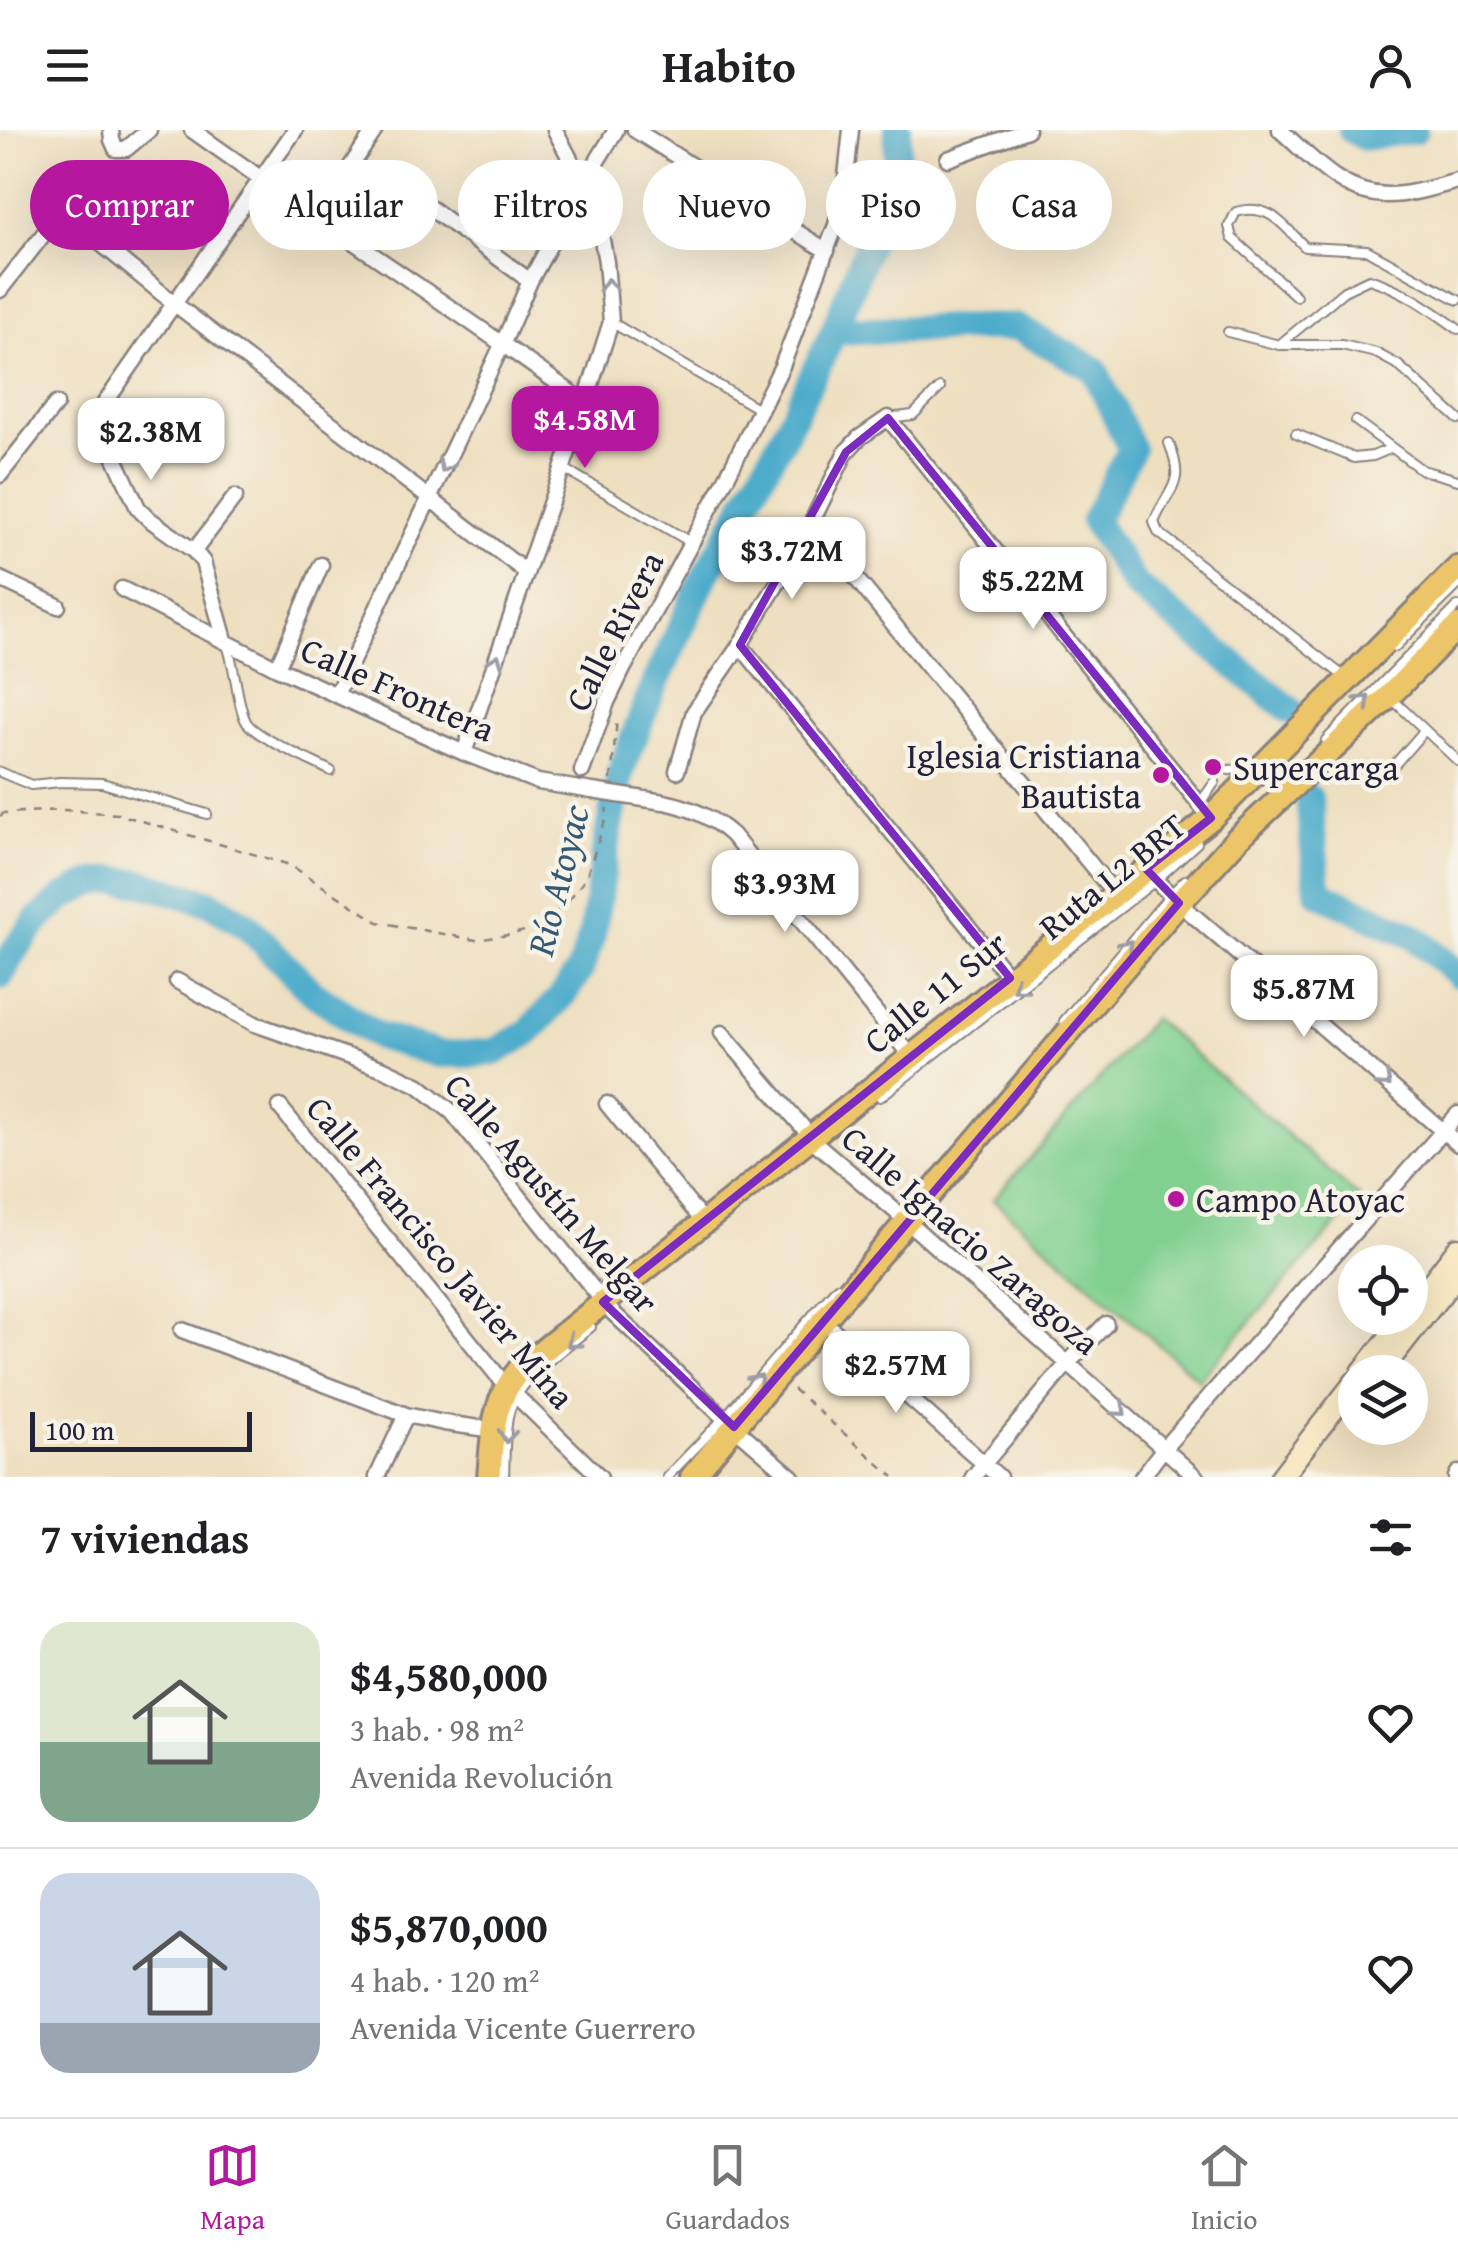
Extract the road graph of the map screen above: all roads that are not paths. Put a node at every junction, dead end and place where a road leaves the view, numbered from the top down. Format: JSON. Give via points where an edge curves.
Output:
{"nodes":[{"id":1,"x":111,"y":130,"type":"edge"},
{"id":2,"x":150,"y":130,"type":"edge"},
{"id":3,"x":192,"y":130,"type":"edge"},
{"id":4,"x":295,"y":130,"type":"edge"},
{"id":5,"x":375,"y":130,"type":"edge"},
{"id":6,"x":554,"y":130,"type":"edge"},
{"id":7,"x":616,"y":130,"type":"edge"},
{"id":8,"x":635,"y":130,"type":"edge"},
{"id":9,"x":1027,"y":130,"type":"edge"},
{"id":10,"x":1280,"y":130,"type":"edge"},
{"id":11,"x":847,"y":132,"type":"edge"},
{"id":12,"x":948,"y":158,"type":"dead end"},
{"id":13,"x":275,"y":160,"type":"edge"},
{"id":14,"x":355,"y":160,"type":"edge"},
{"id":15,"x":570,"y":160,"type":"edge"},
{"id":16,"x":597,"y":160,"type":"edge"},
{"id":17,"x":249,"y":170,"type":"edge"},
{"id":18,"x":1458,"y":180,"type":"edge"},
{"id":19,"x":249,"y":198,"type":"edge"},
{"id":20,"x":438,"y":214,"type":"edge"},
{"id":21,"x":31,"y":250,"type":"edge"},
{"id":22,"x":110,"y":250,"type":"edge"},
{"id":23,"x":367,"y":250,"type":"edge"},
{"id":24,"x":547,"y":250,"type":"edge"},
{"id":25,"x":604,"y":250,"type":"edge"},
{"id":26,"x":827,"y":252,"type":"junction"},
{"id":27,"x":530,"y":281,"type":"junction"},
{"id":28,"x":0,"y":290,"type":"edge"},
{"id":29,"x":1296,"y":296,"type":"dead end"},
{"id":30,"x":1458,"y":300,"type":"edge"},
{"id":31,"x":175,"y":304,"type":"junction"},
{"id":32,"x":610,"y":322,"type":"junction"},
{"id":33,"x":1458,"y":330,"type":"edge"},
{"id":34,"x":1228,"y":332,"type":"dead end"},
{"id":35,"x":504,"y":343,"type":"junction"},
{"id":36,"x":1280,"y":345,"type":"junction"},
{"id":37,"x":940,"y":388,"type":"dead end"},
{"id":38,"x":586,"y":403,"type":"junction"},
{"id":39,"x":56,"y":404,"type":"dead end"},
{"id":40,"x":762,"y":411,"type":"junction"},
{"id":41,"x":1456,"y":414,"type":"edge"},
{"id":42,"x":888,"y":418,"type":"junction"},
{"id":43,"x":1356,"y":421,"type":"dead end"},
{"id":44,"x":1296,"y":434,"type":"dead end"},
{"id":45,"x":1169,"y":443,"type":"dead end"},
{"id":46,"x":1392,"y":448,"type":"junction"},
{"id":47,"x":562,"y":468,"type":"junction"},
{"id":48,"x":0,"y":475,"type":"edge"},
{"id":49,"x":1458,"y":480,"type":"edge"},
{"id":50,"x":235,"y":497,"type":"dead end"},
{"id":51,"x":430,"y":498,"type":"junction"},
{"id":52,"x":692,"y":543,"type":"junction"},
{"id":53,"x":194,"y":550,"type":"junction"},
{"id":54,"x":845,"y":565,"type":"road end"},
{"id":55,"x":321,"y":566,"type":"dead end"},
{"id":56,"x":1458,"y":568,"type":"edge"},
{"id":57,"x":526,"y":572,"type":"junction"},
{"id":58,"x":0,"y":578,"type":"edge"},
{"id":59,"x":1458,"y":584,"type":"edge"},
{"id":60,"x":122,"y":589,"type":"dead end"},
{"id":61,"x":58,"y":606,"type":"dead end"},
{"id":62,"x":1458,"y":606,"type":"edge"},
{"id":63,"x":1458,"y":626,"type":"edge"},
{"id":64,"x":225,"y":640,"type":"junction"},
{"id":65,"x":740,"y":645,"type":"junction"},
{"id":66,"x":1390,"y":652,"type":"dead end"},
{"id":67,"x":277,"y":668,"type":"junction"},
{"id":68,"x":1348,"y":680,"type":"junction"},
{"id":69,"x":336,"y":695,"type":"junction"},
{"id":70,"x":1389,"y":696,"type":"junction"},
{"id":71,"x":1424,"y":731,"type":"junction"},
{"id":72,"x":1325,"y":742,"type":"dead end"},
{"id":73,"x":464,"y":754,"type":"junction"},
{"id":74,"x":1312,"y":755,"type":"dead end"},
{"id":75,"x":1458,"y":761,"type":"edge"},
{"id":76,"x":1229,"y":770,"type":"dead end"},
{"id":77,"x":331,"y":771,"type":"dead end"},
{"id":78,"x":582,"y":771,"type":"dead end"},
{"id":79,"x":677,"y":771,"type":"dead end"},
{"id":80,"x":0,"y":772,"type":"edge"},
{"id":81,"x":1388,"y":772,"type":"dead end"},
{"id":82,"x":1256,"y":780,"type":"junction"},
{"id":83,"x":1215,"y":782,"type":"dead end"},
{"id":84,"x":1206,"y":810,"type":"junction"},
{"id":85,"x":207,"y":814,"type":"dead end"},
{"id":86,"x":1151,"y":875,"type":"junction"},
{"id":87,"x":1115,"y":894,"type":"junction"},
{"id":88,"x":1175,"y":899,"type":"junction"},
{"id":89,"x":1010,"y":978,"type":"junction"},
{"id":90,"x":176,"y":981,"type":"dead end"},
{"id":91,"x":1054,"y":1032,"type":"dead end"},
{"id":92,"x":722,"y":1034,"type":"dead end"},
{"id":93,"x":911,"y":1056,"type":"junction"},
{"id":94,"x":879,"y":1097,"type":"dead end"},
{"id":95,"x":607,"y":1104,"type":"dead end"},
{"id":96,"x":280,"y":1107,"type":"dead end"},
{"id":97,"x":1458,"y":1114,"type":"edge"},
{"id":98,"x":1444,"y":1132,"type":"junction"},
{"id":99,"x":816,"y":1143,"type":"junction"},
{"id":100,"x":1458,"y":1144,"type":"edge"},
{"id":101,"x":951,"y":1154,"type":"dead end"},
{"id":102,"x":787,"y":1169,"type":"dead end"},
{"id":103,"x":903,"y":1218,"type":"junction"},
{"id":104,"x":703,"y":1222,"type":"junction"},
{"id":105,"x":874,"y":1244,"type":"dead end"},
{"id":106,"x":1458,"y":1248,"type":"edge"},
{"id":107,"x":850,"y":1273,"type":"dead end"},
{"id":108,"x":1458,"y":1273,"type":"edge"},
{"id":109,"x":1428,"y":1287,"type":"edge"},
{"id":110,"x":607,"y":1306,"type":"junction"},
{"id":111,"x":823,"y":1321,"type":"junction"},
{"id":112,"x":1106,"y":1324,"type":"dead end"},
{"id":113,"x":182,"y":1330,"type":"dead end"},
{"id":114,"x":1391,"y":1335,"type":"edge"},
{"id":115,"x":1376,"y":1355,"type":"edge"},
{"id":116,"x":1393,"y":1355,"type":"edge"},
{"id":117,"x":1067,"y":1364,"type":"junction"},
{"id":118,"x":510,"y":1391,"type":"junction"},
{"id":119,"x":1338,"y":1404,"type":"edge"},
{"id":120,"x":406,"y":1415,"type":"junction"},
{"id":121,"x":729,"y":1423,"type":"junction"},
{"id":122,"x":1338,"y":1426,"type":"edge"},
{"id":123,"x":494,"y":1430,"type":"junction"},
{"id":124,"x":1164,"y":1448,"type":"junction"},
{"id":125,"x":983,"y":1464,"type":"junction"},
{"id":126,"x":491,"y":1473,"type":"edge"},
{"id":127,"x":376,"y":1477,"type":"edge"},
{"id":128,"x":600,"y":1477,"type":"edge"},
{"id":129,"x":667,"y":1477,"type":"edge"},
{"id":130,"x":692,"y":1477,"type":"edge"},
{"id":131,"x":792,"y":1477,"type":"edge"},
{"id":132,"x":973,"y":1477,"type":"edge"},
{"id":133,"x":999,"y":1477,"type":"edge"},
{"id":134,"x":1142,"y":1477,"type":"edge"},
{"id":135,"x":1196,"y":1477,"type":"edge"},
{"id":136,"x":1282,"y":1477,"type":"edge"},
{"id":137,"x":1298,"y":1477,"type":"edge"}],
"edges":[{"from":1,"to":2,"type":"street","via":[[116,149]]},
{"from":3,"to":17,"type":"street"},
{"from":4,"to":13,"type":"street"},
{"from":5,"to":14,"type":"street"},
{"from":6,"to":15,"type":"street"},
{"from":7,"to":16,"type":"street"},
{"from":8,"to":26,"type":"street"},
{"from":9,"to":12,"type":"street"},
{"from":10,"to":18,"type":"street","via":[[1354,190],[1386,196]]},
{"from":11,"to":26,"type":"street","name":"Calle Rivera","via":[[844,188]]},
{"from":19,"to":31,"type":"street"},
{"from":20,"to":27,"type":"street"},
{"from":21,"to":28,"type":"street"},
{"from":22,"to":31,"type":"street"},
{"from":23,"to":35,"type":"street"},
{"from":24,"to":27,"type":"street"},
{"from":32,"to":25,"type":"street","one_way":true},
{"from":26,"to":40,"type":"street","name":"Calle Rivera"},
{"from":27,"to":35,"type":"street"},
{"from":29,"to":30,"type":"lane","via":[[1232,238],[1236,212],[1270,212],[1305,246],[1366,250]]},
{"from":31,"to":51,"type":"street"},
{"from":31,"to":53,"type":"street","via":[[99,417],[138,508]]},
{"from":32,"to":38,"type":"street"},
{"from":32,"to":40,"type":"lane"},
{"from":33,"to":36,"type":"lane","via":[[1424,303],[1369,279],[1344,291]]},
{"from":34,"to":36,"type":"lane"},
{"from":35,"to":38,"type":"street"},
{"from":35,"to":51,"type":"street","one_way":true},
{"from":36,"to":41,"type":"lane","via":[[1342,344],[1376,353]]},
{"from":37,"to":42,"type":"lane","via":[[913,415]]},
{"from":38,"to":47,"type":"street"},
{"from":39,"to":48,"type":"street"},
{"from":40,"to":52,"type":"street","name":"Calle Rivera"},
{"from":42,"to":65,"type":"street","via":[[846,452]]},
{"from":42,"to":84,"type":"street"},
{"from":43,"to":46,"type":"lane"},
{"from":44,"to":46,"type":"lane","via":[[1354,458]]},
{"from":45,"to":68,"type":"lane","via":[[1177,480],[1155,527]]},
{"from":46,"to":49,"type":"lane","via":[[1422,470]]},
{"from":47,"to":52,"type":"lane"},
{"from":47,"to":57,"type":"street"},
{"from":50,"to":53,"type":"street"},
{"from":51,"to":57,"type":"street"},
{"from":51,"to":69,"type":"street"},
{"from":52,"to":78,"type":"street","name":"Calle Rivera","via":[[607,702]]},
{"from":53,"to":64,"type":"street","via":[[210,581]]},
{"from":54,"to":87,"type":"street"},
{"from":55,"to":67,"type":"street"},
{"from":56,"to":68,"type":"main road","name":"Calle 11 Sur"},
{"from":73,"to":57,"type":"street","one_way":true},
{"from":58,"to":61,"type":"street"},
{"from":59,"to":66,"type":"lane"},
{"from":60,"to":64,"type":"street","name":"Calle Frontera"},
{"from":72,"to":62,"type":"lane","one_way":true},
{"from":63,"to":70,"type":"main road"},
{"from":64,"to":67,"type":"street","name":"Calle Frontera"},
{"from":64,"to":77,"type":"lane","via":[[246,722]]},
{"from":65,"to":79,"type":"street","via":[[694,712]]},
{"from":65,"to":89,"type":"street"},
{"from":67,"to":69,"type":"street","name":"Calle Frontera"},
{"from":68,"to":82,"type":"main road","name":"Calle 11 Sur"},
{"from":69,"to":73,"type":"street","name":"Calle Frontera"},
{"from":70,"to":71,"type":"lane"},
{"from":70,"to":88,"type":"main road"},
{"from":71,"to":75,"type":"lane"},
{"from":71,"to":81,"type":"lane"},
{"from":73,"to":93,"type":"street","name":"Calle Frontera","bridge":true,"via":[[538,782],[664,802],[718,822]]},
{"from":74,"to":88,"type":"lane","name":"Ruta L2 BRT"},
{"from":76,"to":82,"type":"lane","via":[[1242,769]]},
{"from":80,"to":85,"type":"lane","via":[[31,785],[102,783]]},
{"from":82,"to":84,"type":"main road","name":"Calle 11 Sur"},
{"from":82,"to":86,"type":"lane","name":"Ruta L2 BRT"},
{"from":83,"to":84,"type":"lane"},
{"from":84,"to":86,"type":"main road","name":"Calle 11 Sur"},
{"from":86,"to":87,"type":"main road","name":"Calle 11 Sur"},
{"from":86,"to":88,"type":"street"},
{"from":86,"to":94,"type":"lane","name":"Ruta L2 BRT","one_way":true},
{"from":87,"to":89,"type":"main road","name":"Calle 11 Sur"},
{"from":91,"to":88,"type":"lane","name":"Ruta L2 BRT","one_way":true},
{"from":88,"to":98,"type":"street","one_way":true},
{"from":88,"to":103,"type":"main road"},
{"from":89,"to":93,"type":"main road","name":"Calle 11 Sur"},
{"from":90,"to":110,"type":"street","name":"Calle Agustín Melgar","via":[[254,1024],[418,1085],[452,1112]]},
{"from":92,"to":99,"type":"street","name":"Calle Ignacio Zaragoza"},
{"from":93,"to":99,"type":"main road","name":"Calle 11 Sur"},
{"from":95,"to":104,"type":"street"},
{"from":96,"to":118,"type":"street","name":"Calle Francisco Javier Mina"},
{"from":97,"to":98,"type":"street"},
{"from":98,"to":100,"type":"street"},
{"from":98,"to":124,"type":"street"},
{"from":99,"to":103,"type":"street","name":"Calle Ignacio Zaragoza"},
{"from":99,"to":104,"type":"main road","name":"Calle 11 Sur"},
{"from":101,"to":103,"type":"lane"},
{"from":102,"to":110,"type":"lane"},
{"from":103,"to":105,"type":"lane"},
{"from":103,"to":111,"type":"main road"},
{"from":103,"to":117,"type":"street","name":"Calle Ignacio Zaragoza"},
{"from":104,"to":110,"type":"main road","name":"Calle 11 Sur"},
{"from":106,"to":109,"type":"main road"},
{"from":121,"to":107,"type":"lane","one_way":true},
{"from":108,"to":116,"type":"main road"},
{"from":110,"to":118,"type":"main road","name":"Calle 11 Sur","one_way":true,"via":[[520,1369]]},
{"from":110,"to":121,"type":"street","name":"Calle Agustín Melgar"},
{"from":111,"to":121,"type":"main road"},
{"from":111,"to":125,"type":"street"},
{"from":112,"to":117,"type":"street"},
{"from":113,"to":120,"type":"street"},
{"from":114,"to":115,"type":"main road"},
{"from":117,"to":124,"type":"street","name":"Calle Ignacio Zaragoza","one_way":true},
{"from":117,"to":125,"type":"street"},
{"from":118,"to":123,"type":"main road","via":[[498,1405]]},
{"from":118,"to":126,"type":"lane","one_way":true},
{"from":118,"to":128,"type":"street","name":"Calle Francisco Javier Mina"},
{"from":119,"to":136,"type":"main road"},
{"from":120,"to":123,"type":"street"},
{"from":120,"to":127,"type":"street"},
{"from":121,"to":129,"type":"lane"},
{"from":121,"to":130,"type":"main road"},
{"from":121,"to":131,"type":"street","name":"Calle Agustín Melgar"},
{"from":122,"to":137,"type":"main road"},
{"from":123,"to":126,"type":"main road"},
{"from":124,"to":134,"type":"street"},
{"from":124,"to":135,"type":"street","name":"Calle Ignacio Zaragoza"},
{"from":125,"to":132,"type":"street"},
{"from":125,"to":133,"type":"street"}]}
